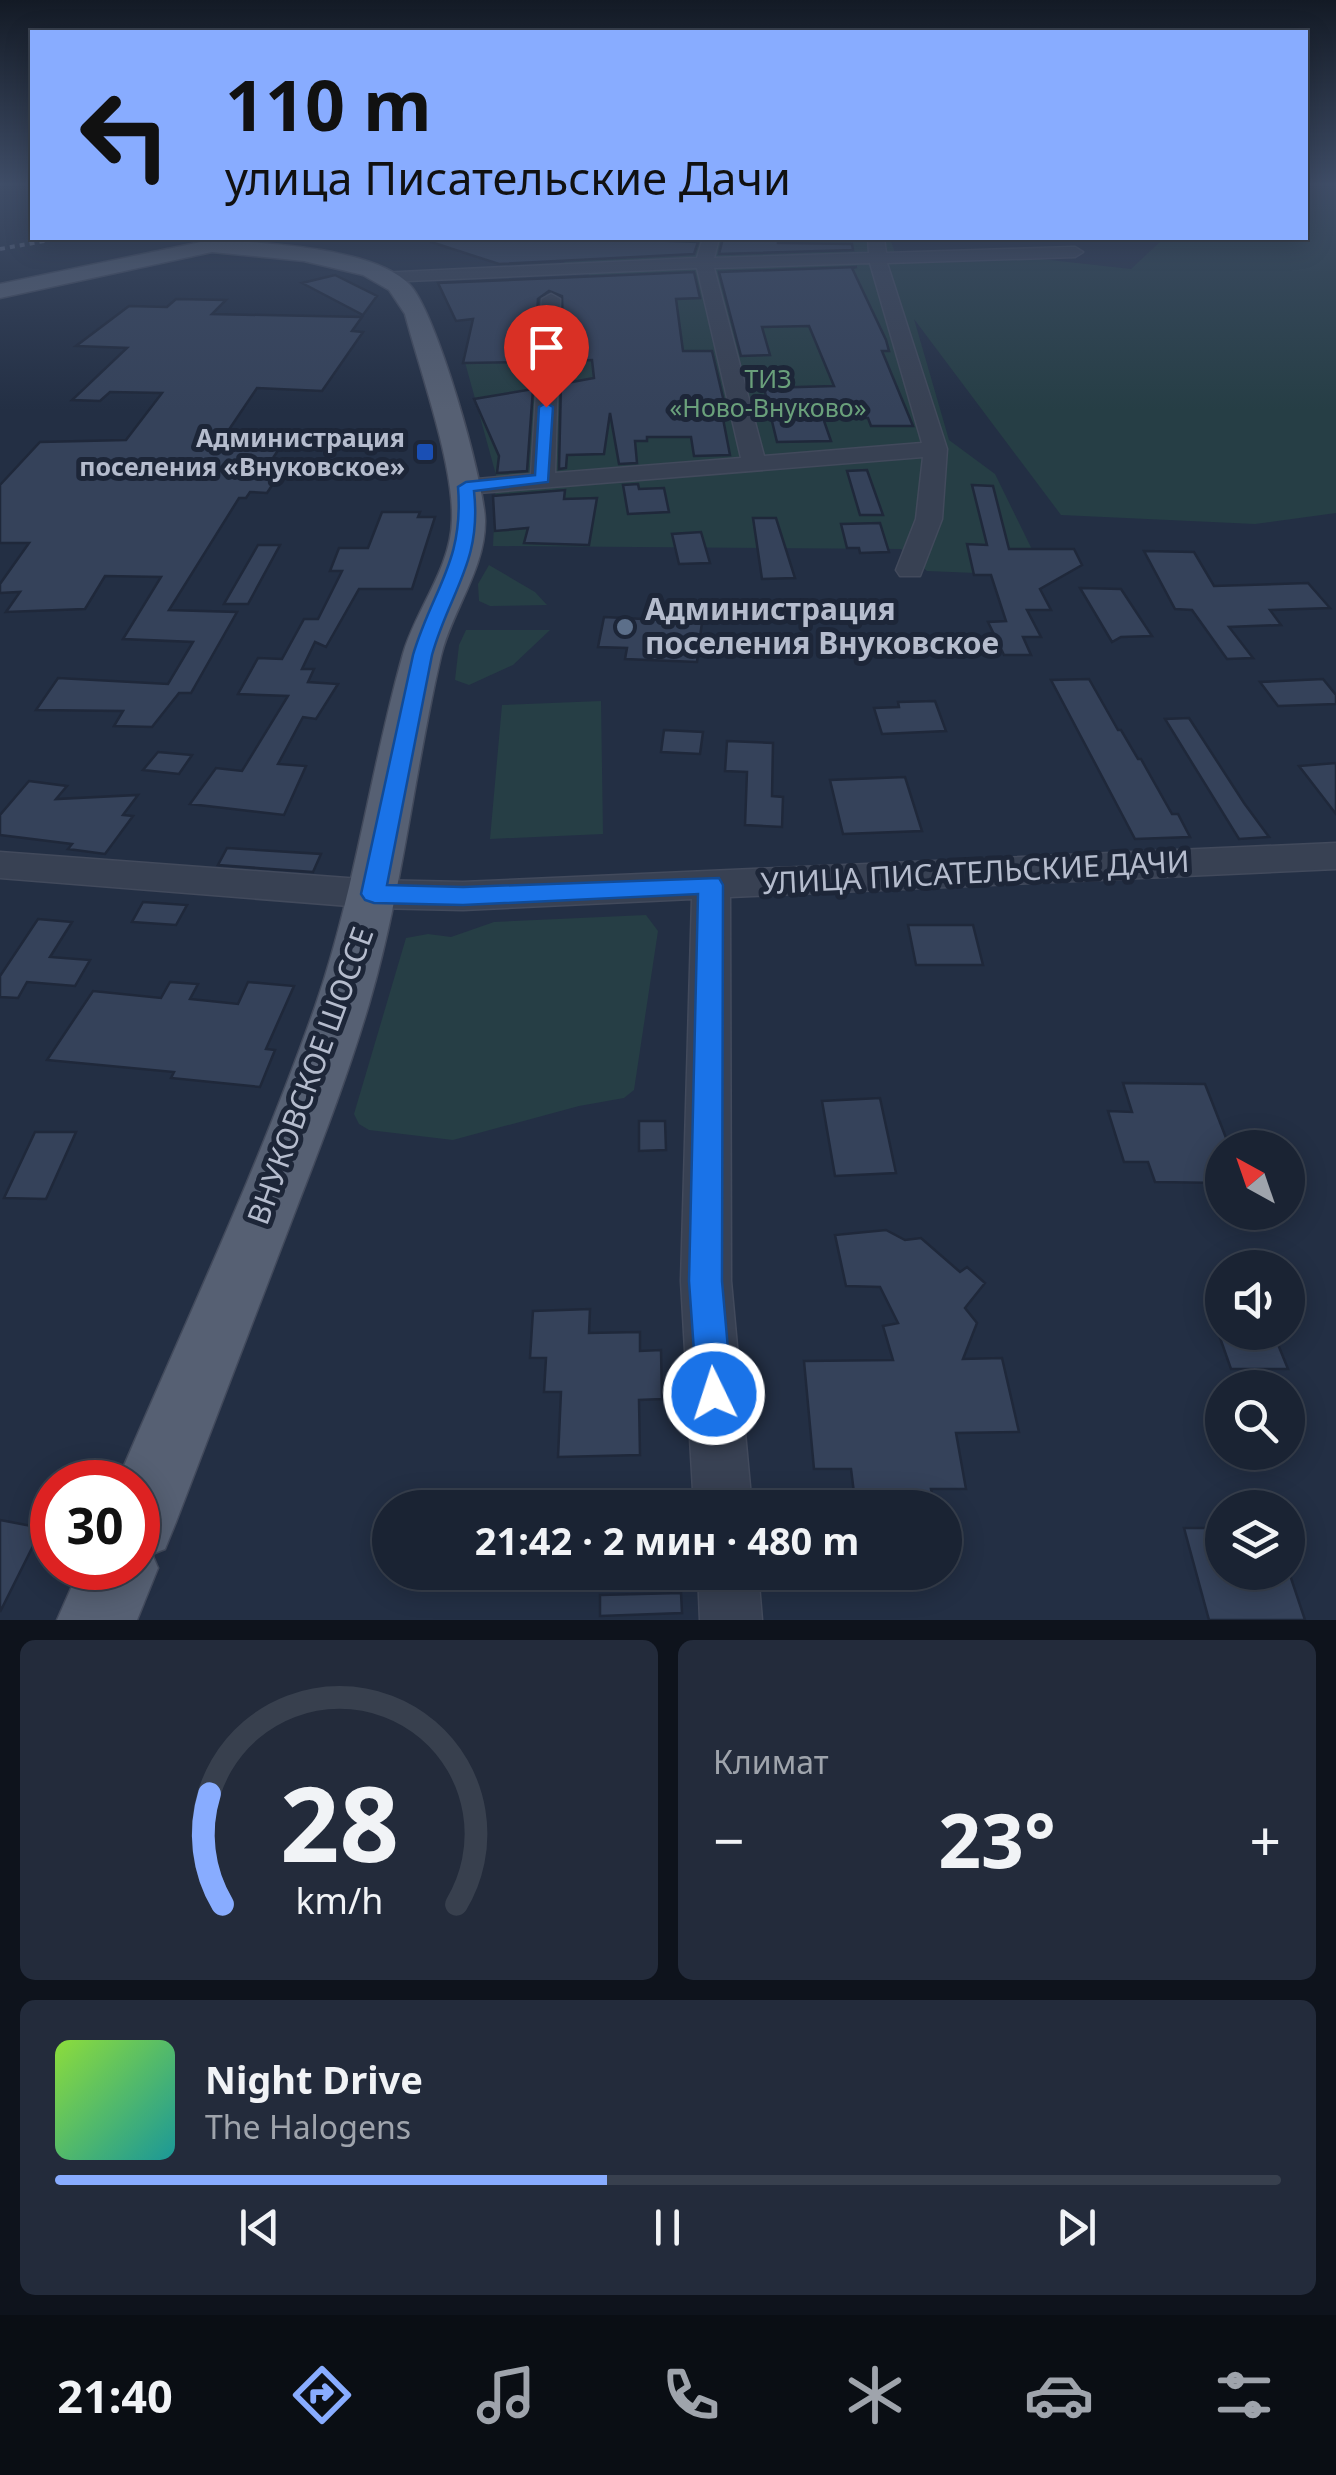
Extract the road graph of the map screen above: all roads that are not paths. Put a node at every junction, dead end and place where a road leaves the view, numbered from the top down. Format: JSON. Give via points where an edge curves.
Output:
{"nodes":[{"id":1,"x":131,"y":259,"type":"edge"},
{"id":2,"x":150,"y":259,"type":"edge"},
{"id":3,"x":317,"y":259,"type":"edge"},
{"id":4,"x":705,"y":259,"type":"edge"},
{"id":5,"x":913,"y":259,"type":"edge"},
{"id":6,"x":878,"y":260,"type":"junction"},
{"id":7,"x":704,"y":264,"type":"junction"},
{"id":8,"x":385,"y":276,"type":"junction"},
{"id":9,"x":0,"y":282,"type":"edge"},
{"id":10,"x":0,"y":291,"type":"edge"},
{"id":11,"x":550,"y":299,"type":"dead end"},
{"id":12,"x":935,"y":449,"type":"junction"},
{"id":13,"x":754,"y":462,"type":"junction"},
{"id":14,"x":543,"y":479,"type":"junction"},
{"id":15,"x":466,"y":487,"type":"junction"},
{"id":16,"x":910,"y":570,"type":"dead end"},
{"id":17,"x":1336,"y":856,"type":"edge"},
{"id":18,"x":0,"y":866,"type":"edge"},
{"id":19,"x":711,"y":885,"type":"junction"},
{"id":20,"x":374,"y":894,"type":"junction"},
{"id":21,"x":160,"y":1468,"type":"edge"},
{"id":22,"x":722,"y":1490,"type":"edge"},
{"id":23,"x":110,"y":1590,"type":"edge"},
{"id":24,"x":729,"y":1590,"type":"edge"},
{"id":25,"x":97,"y":1620,"type":"edge"},
{"id":26,"x":731,"y":1620,"type":"edge"}],
"edges":[{"from":1,"to":9,"type":"main road"},
{"from":2,"to":10,"type":"main road"},
{"from":3,"to":8,"type":"main road"},
{"from":4,"to":7,"type":"street"},
{"from":5,"to":6,"type":"street"},
{"from":6,"to":7,"type":"street"},
{"from":6,"to":12,"type":"street"},
{"from":7,"to":8,"type":"street","via":[[574,259]]},
{"from":7,"to":13,"type":"street"},
{"from":8,"to":15,"type":"main road","name":"ВНУКОВСКОЕ ШОССЕ","via":[[416,310]]},
{"from":11,"to":14,"type":"street"},
{"from":12,"to":13,"type":"street"},
{"from":12,"to":16,"type":"street","via":[[929,519]]},
{"from":13,"to":14,"type":"street"},
{"from":14,"to":15,"type":"street"},
{"from":15,"to":20,"type":"main road","name":"ВНУКОВСКОЕ ШОССЕ","via":[[464,554],[422,655]]},
{"from":17,"to":19,"type":"street","name":"УЛИЦА ПИСАТЕЛЬСКИЕ ДАЧИ"},
{"from":18,"to":20,"type":"street","name":"УЛИЦА ПИСАТЕЛЬСКИЕ ДАЧИ"},
{"from":19,"to":20,"type":"street","name":"УЛИЦА ПИСАТЕЛЬСКИЕ ДАЧИ"},
{"from":19,"to":22,"type":"street","via":[[706,1281]]},
{"from":20,"to":21,"type":"main road","name":"ВНУКОВСКОЕ ШОССЕ","via":[[298,1128]]},
{"from":23,"to":25,"type":"main road"},
{"from":24,"to":26,"type":"street"}]}
